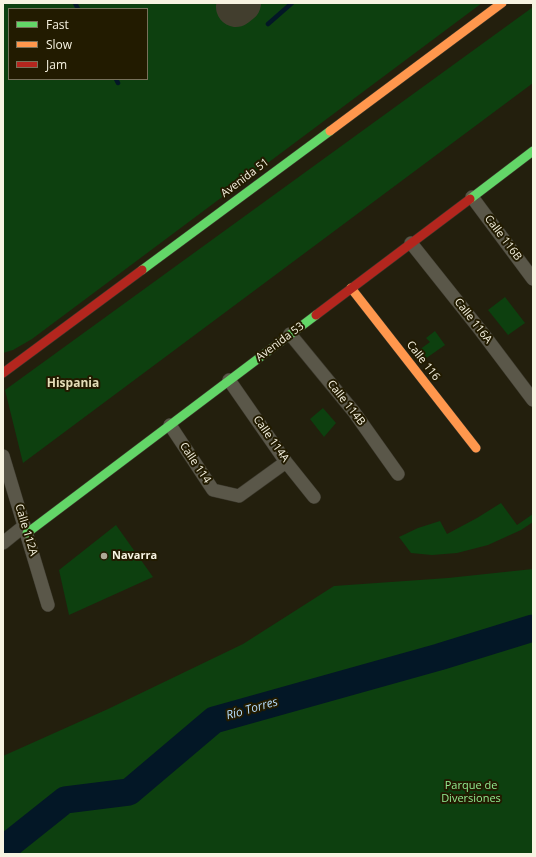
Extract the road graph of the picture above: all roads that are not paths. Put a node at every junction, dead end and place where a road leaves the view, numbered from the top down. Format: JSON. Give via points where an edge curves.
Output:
{"nodes":[{"id":1,"x":502,"y":3,"type":"edge"},
{"id":2,"x":532,"y":156,"type":"edge"},
{"id":3,"x":472,"y":197,"type":"junction"},
{"id":4,"x":411,"y":243,"type":"junction"},
{"id":5,"x":533,"y":279,"type":"edge"},
{"id":6,"x":351,"y":288,"type":"junction"},
{"id":7,"x":290,"y":334,"type":"junction"},
{"id":8,"x":3,"y":373,"type":"edge"},
{"id":9,"x":229,"y":380,"type":"junction"},
{"id":10,"x":533,"y":400,"type":"edge"},
{"id":11,"x":170,"y":425,"type":"junction"},
{"id":12,"x":476,"y":448,"type":"dead end"},
{"id":13,"x":3,"y":456,"type":"edge"},
{"id":14,"x":286,"y":462,"type":"junction"},
{"id":15,"x":398,"y":474,"type":"dead end"},
{"id":16,"x":314,"y":497,"type":"dead end"},
{"id":17,"x":25,"y":530,"type":"junction"},
{"id":18,"x":3,"y":543,"type":"edge"},
{"id":19,"x":48,"y":605,"type":"dead end"}],
"edges":[{"from":1,"to":8,"type":"street","name":"Avenida 51"},
{"from":2,"to":3,"type":"street","name":"Avenida 53"},
{"from":3,"to":4,"type":"street","name":"Avenida 53"},
{"from":3,"to":5,"type":"street","name":"Calle 116B"},
{"from":4,"to":6,"type":"street","name":"Avenida 53"},
{"from":4,"to":10,"type":"street","name":"Calle 116A"},
{"from":6,"to":7,"type":"street","name":"Avenida 53"},
{"from":6,"to":12,"type":"street","name":"Calle 116"},
{"from":7,"to":9,"type":"street","name":"Avenida 53"},
{"from":7,"to":15,"type":"street","name":"Calle 114B","via":[[354,412]]},
{"from":9,"to":11,"type":"street","name":"Avenida 53"},
{"from":9,"to":14,"type":"street","name":"Calle 114A"},
{"from":11,"to":14,"type":"street","name":"Calle 114","via":[[213,490],[239,496]]},
{"from":11,"to":17,"type":"street","name":"Avenida 53"},
{"from":13,"to":17,"type":"street","name":"Calle 112A"},
{"from":14,"to":16,"type":"street","name":"Calle 114A"},
{"from":17,"to":18,"type":"street","name":"Avenida 53"},
{"from":17,"to":19,"type":"street","name":"Calle 112A"}]}
